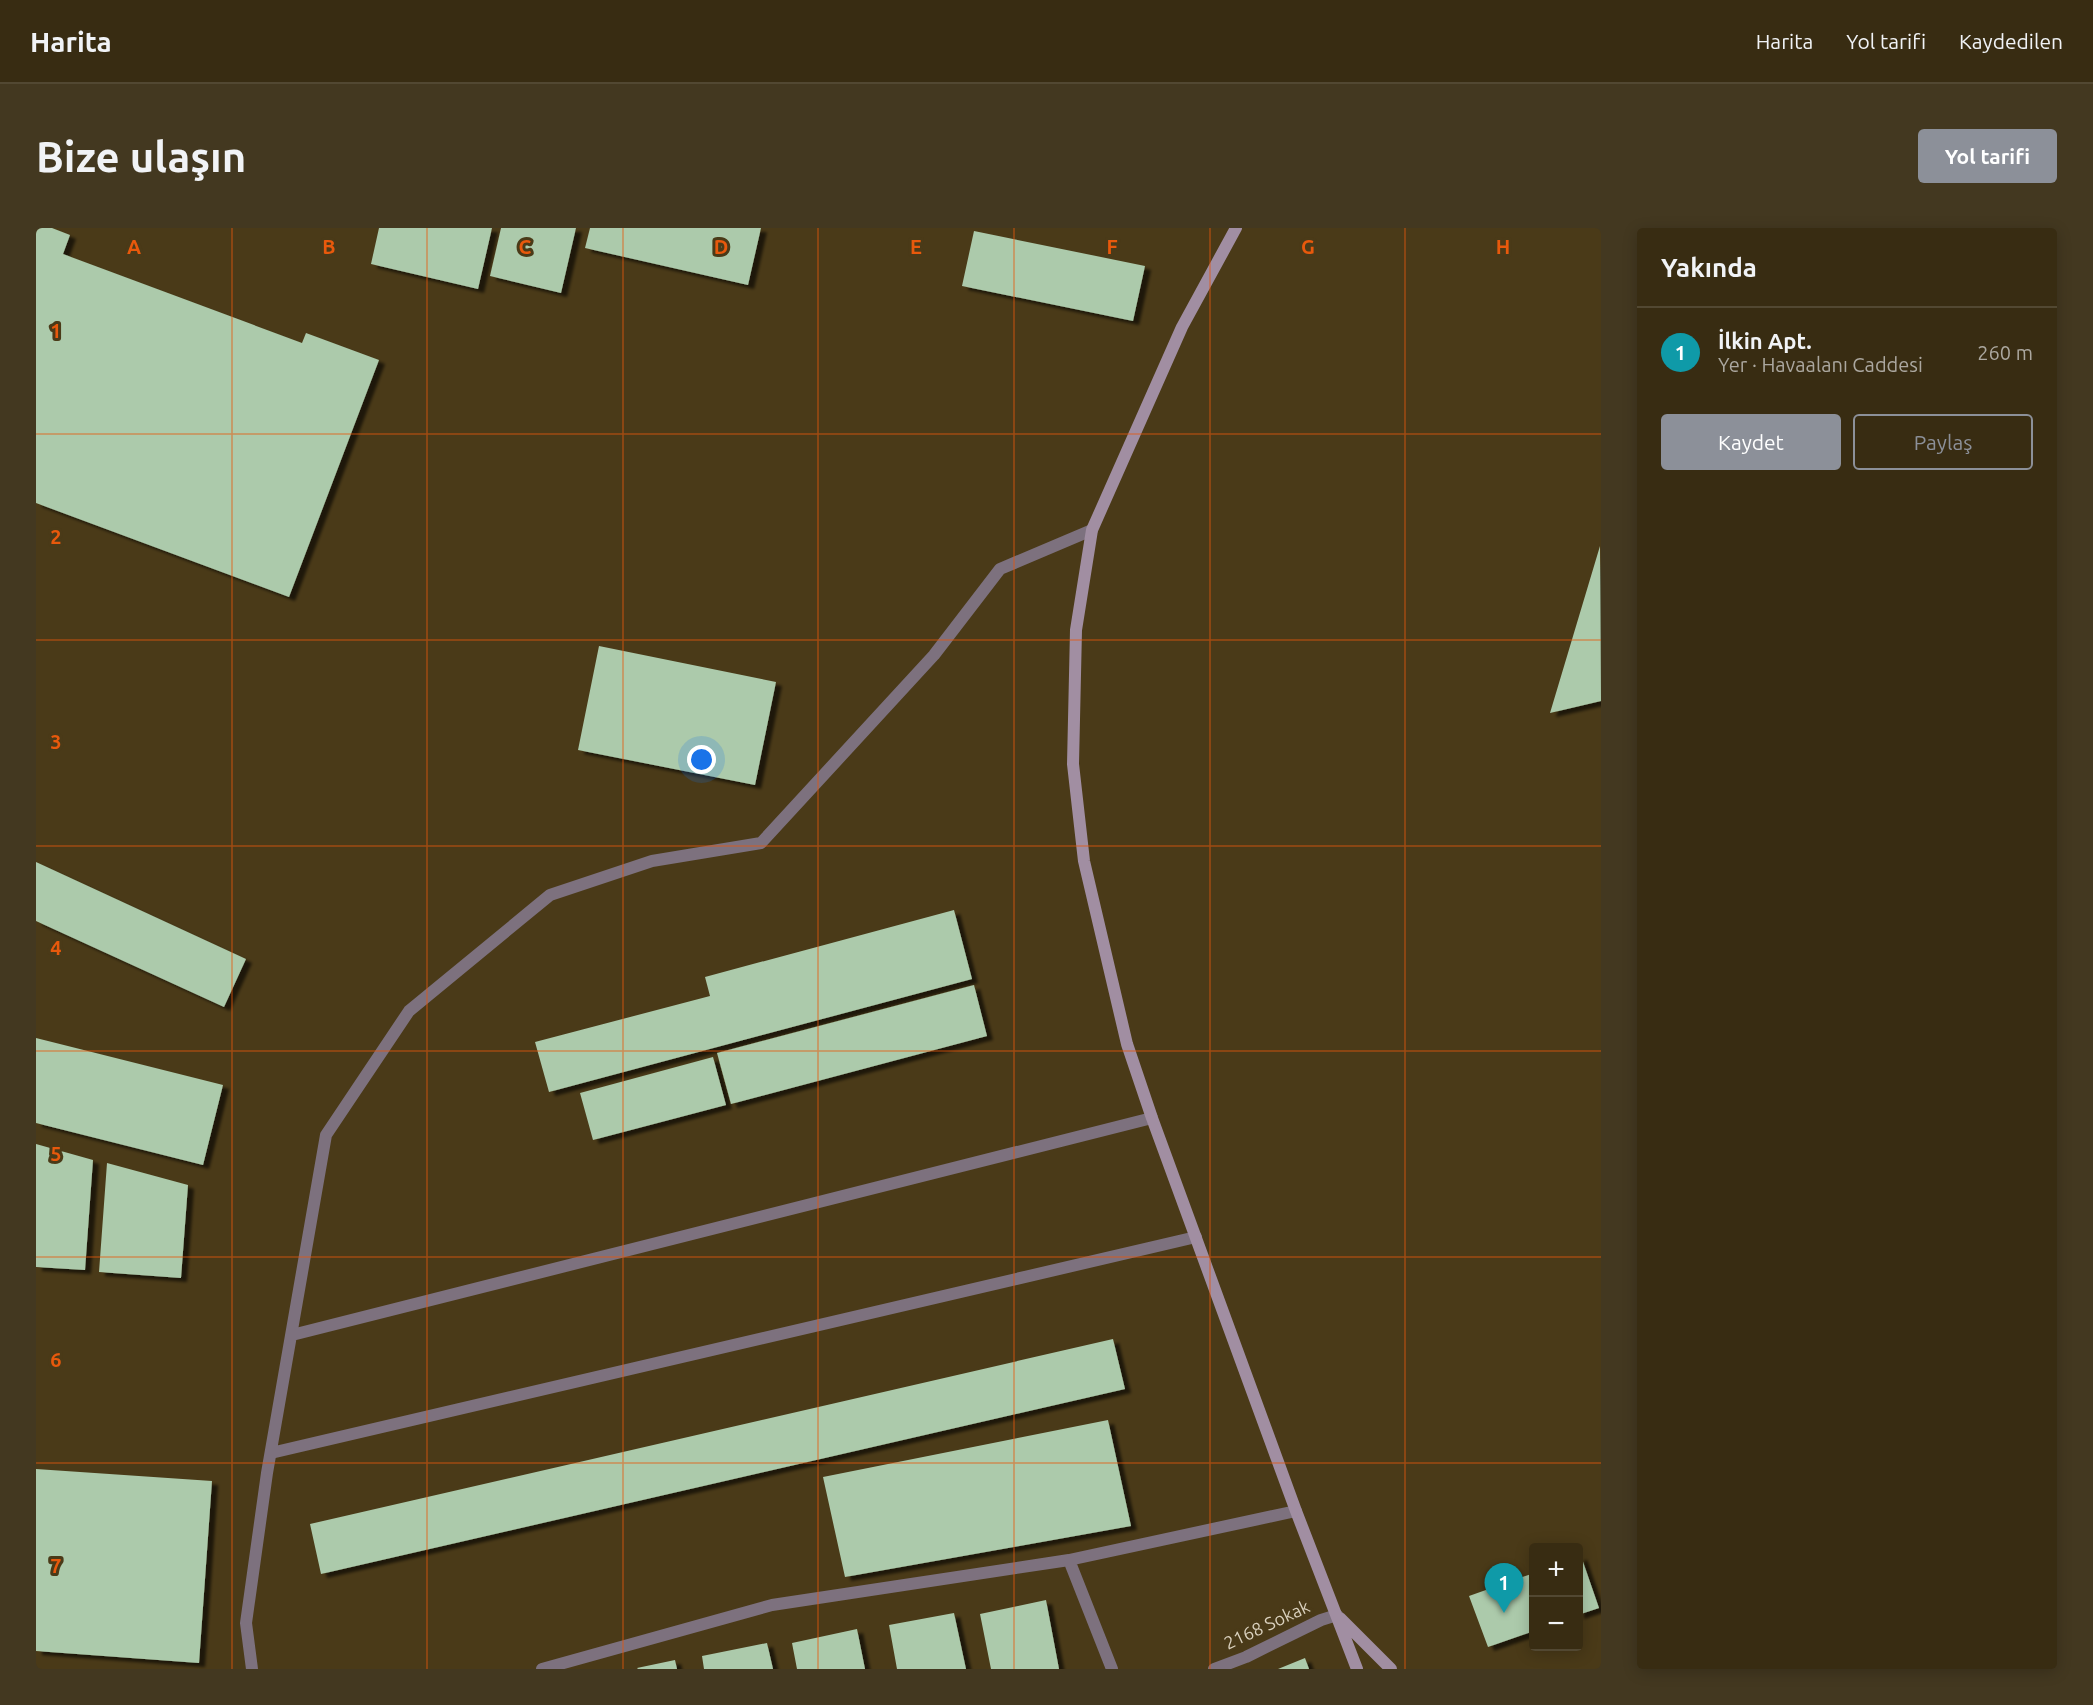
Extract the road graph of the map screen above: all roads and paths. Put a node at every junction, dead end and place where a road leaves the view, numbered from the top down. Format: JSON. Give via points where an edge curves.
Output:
{"nodes":[{"id":1,"x":1236,"y":228,"type":"edge"},
{"id":2,"x":1092,"y":530,"type":"junction"},
{"id":3,"x":1152,"y":1118,"type":"junction"},
{"id":4,"x":1196,"y":1237,"type":"junction"},
{"id":5,"x":292,"y":1335,"type":"junction"},
{"id":6,"x":271,"y":1453,"type":"junction"},
{"id":7,"x":1296,"y":1511,"type":"junction"},
{"id":8,"x":1069,"y":1560,"type":"junction"},
{"id":9,"x":1337,"y":1615,"type":"junction"},
{"id":10,"x":252,"y":1669,"type":"edge"},
{"id":11,"x":543,"y":1669,"type":"edge"},
{"id":12,"x":1112,"y":1669,"type":"edge"},
{"id":13,"x":1214,"y":1669,"type":"edge"},
{"id":14,"x":1357,"y":1669,"type":"edge"},
{"id":15,"x":1391,"y":1669,"type":"edge"}],
"edges":[{"from":1,"to":2,"type":"street","via":[[1182,327]]},
{"from":2,"to":3,"type":"street","via":[[1076,630],[1073,764],[1084,861],[1127,1044]]},
{"from":2,"to":5,"type":"street","via":[[1000,569],[934,655],[761,843],[652,861],[550,895],[409,1011],[326,1135]]},
{"from":3,"to":4,"type":"street"},
{"from":3,"to":5,"type":"street"},
{"from":4,"to":6,"type":"street"},
{"from":4,"to":7,"type":"street"},
{"from":5,"to":6,"type":"street"},
{"from":6,"to":10,"type":"street","via":[[246,1623]]},
{"from":7,"to":8,"type":"street"},
{"from":7,"to":9,"type":"street"},
{"from":8,"to":11,"type":"street","via":[[772,1605]]},
{"from":8,"to":12,"type":"street"},
{"from":9,"to":13,"type":"street","name":"2168 Sokak"},
{"from":9,"to":14,"type":"street"},
{"from":9,"to":15,"type":"street"}]}
